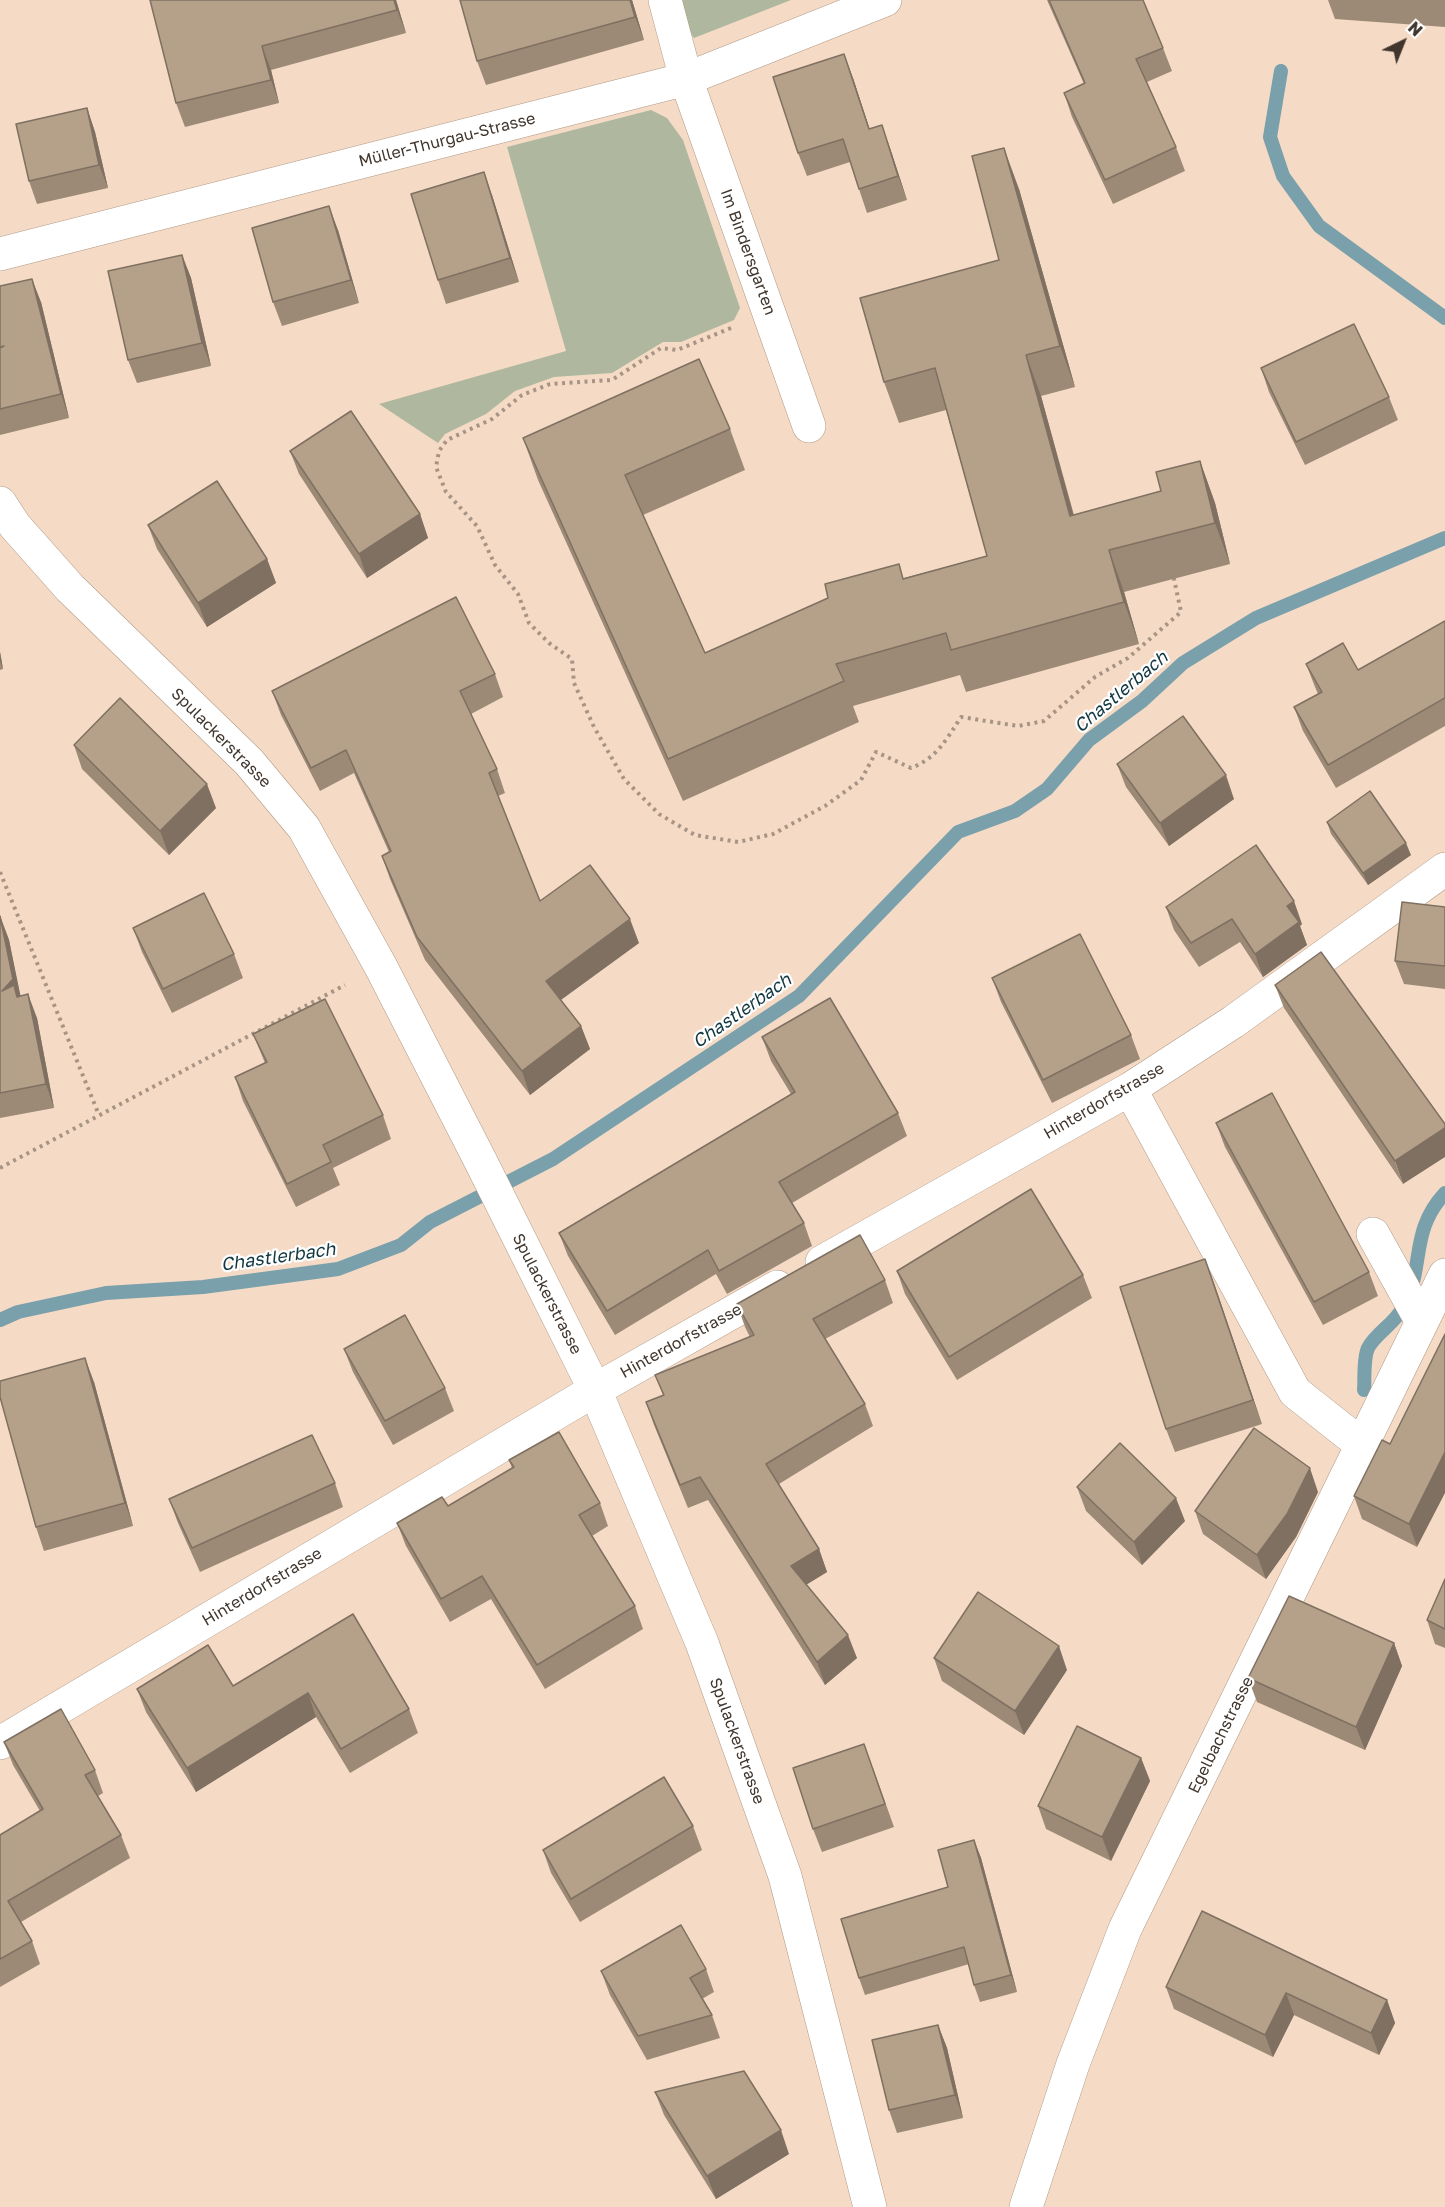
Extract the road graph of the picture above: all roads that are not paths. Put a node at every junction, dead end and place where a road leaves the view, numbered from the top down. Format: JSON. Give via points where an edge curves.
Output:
{"nodes":[{"id":1,"x":665,"y":0,"type":"edge"},
{"id":2,"x":885,"y":0,"type":"edge"},
{"id":3,"x":686,"y":79,"type":"junction"},
{"id":4,"x":0,"y":254,"type":"edge"},
{"id":5,"x":809,"y":426,"type":"dead end"},
{"id":6,"x":0,"y":503,"type":"edge"},
{"id":7,"x":1445,"y":869,"type":"edge"},
{"id":8,"x":1130,"y":1089,"type":"junction"},
{"id":9,"x":1373,"y":1234,"type":"dead end"},
{"id":10,"x":1445,"y":1275,"type":"edge"},
{"id":11,"x":1418,"y":1316,"type":"junction"},
{"id":12,"x":595,"y":1389,"type":"junction"},
{"id":13,"x":1362,"y":1445,"type":"junction"},
{"id":14,"x":0,"y":1743,"type":"edge"},
{"id":15,"x":870,"y":2207,"type":"edge"},
{"id":16,"x":1026,"y":2207,"type":"edge"}],
"edges":[{"from":1,"to":3,"type":"street","name":"Im Bindersgarten"},
{"from":2,"to":3,"type":"street","name":"Müller-Thurgau-Strasse"},
{"from":3,"to":4,"type":"street","name":"Müller-Thurgau-Strasse"},
{"from":3,"to":5,"type":"street","name":"Im Bindersgarten"},
{"from":6,"to":12,"type":"street","name":"Spulackerstrasse","via":[[15,526],[70,588],[249,762],[324,861]]},
{"from":7,"to":8,"type":"street","name":"Hinterdorfstrasse","via":[[1233,1022]]},
{"from":8,"to":12,"type":"street","name":"Hinterdorfstrasse"},
{"from":8,"to":13,"type":"street","via":[[1295,1392]]},
{"from":9,"to":11,"type":"street"},
{"from":10,"to":11,"type":"street","name":"Egelbachstrasse"},
{"from":11,"to":13,"type":"street","name":"Egelbachstrasse"},
{"from":12,"to":14,"type":"street","name":"Hinterdorfstrasse"},
{"from":12,"to":15,"type":"street","name":"Spulackerstrasse","via":[[702,1643],[785,1876]]},
{"from":13,"to":16,"type":"street","name":"Egelbachstrasse","via":[[1125,1929],[1072,2064]]}]}
